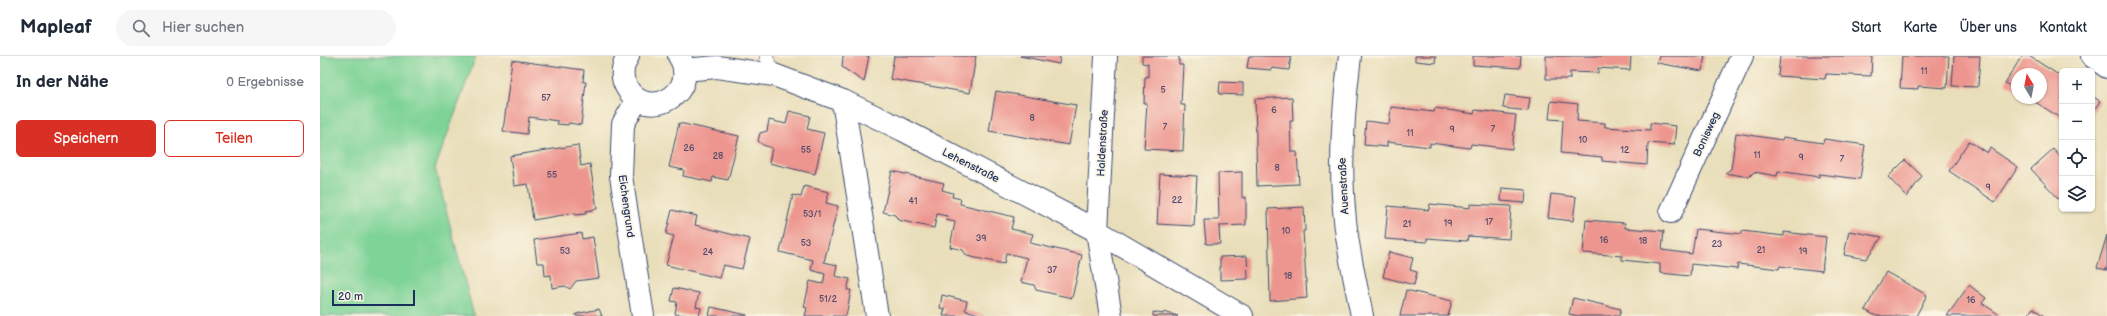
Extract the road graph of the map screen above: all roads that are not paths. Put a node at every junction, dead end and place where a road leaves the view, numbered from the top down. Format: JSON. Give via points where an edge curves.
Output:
{"nodes":[{"id":1,"x":628,"y":56,"type":"edge"},
{"id":2,"x":1106,"y":56,"type":"edge"},
{"id":3,"x":1350,"y":56,"type":"edge"},
{"id":4,"x":1742,"y":56,"type":"edge"},
{"id":5,"x":2092,"y":56,"type":"edge"},
{"id":6,"x":681,"y":63,"type":"edge"},
{"id":7,"x":770,"y":66,"type":"edge"},
{"id":8,"x":2107,"y":67,"type":"edge"},
{"id":9,"x":637,"y":100,"type":"junction"},
{"id":10,"x":843,"y":101,"type":"junction"},
{"id":11,"x":1671,"y":212,"type":"dead end"},
{"id":12,"x":1097,"y":231,"type":"junction"},
{"id":13,"x":643,"y":316,"type":"edge"},
{"id":14,"x":877,"y":316,"type":"edge"},
{"id":15,"x":1111,"y":316,"type":"edge"},
{"id":16,"x":1242,"y":316,"type":"edge"},
{"id":17,"x":1362,"y":316,"type":"edge"}],
"edges":[{"from":1,"to":9,"type":"street","via":[[622,73],[624,84]]},
{"from":2,"to":12,"type":"street","name":"Haldenstraße"},
{"from":3,"to":17,"type":"street","name":"Auenstraße","via":[[1341,142],[1345,220]]},
{"from":4,"to":11,"type":"street","name":"Bonisweg"},
{"from":5,"to":8,"type":"street"},
{"from":6,"to":7,"type":"street","name":"Lehenstraße","via":[[717,67]]},
{"from":6,"to":9,"type":"street","via":[[684,80],[680,89],[669,99],[656,104]]},
{"from":7,"to":10,"type":"street","name":"Lehenstraße"},
{"from":9,"to":13,"type":"street","name":"Eichengrund","via":[[623,124],[622,176]]},
{"from":10,"to":12,"type":"street","name":"Lehenstraße"},
{"from":10,"to":14,"type":"street"},
{"from":12,"to":15,"type":"street"},
{"from":12,"to":16,"type":"street","name":"Lehenstraße"}]}
